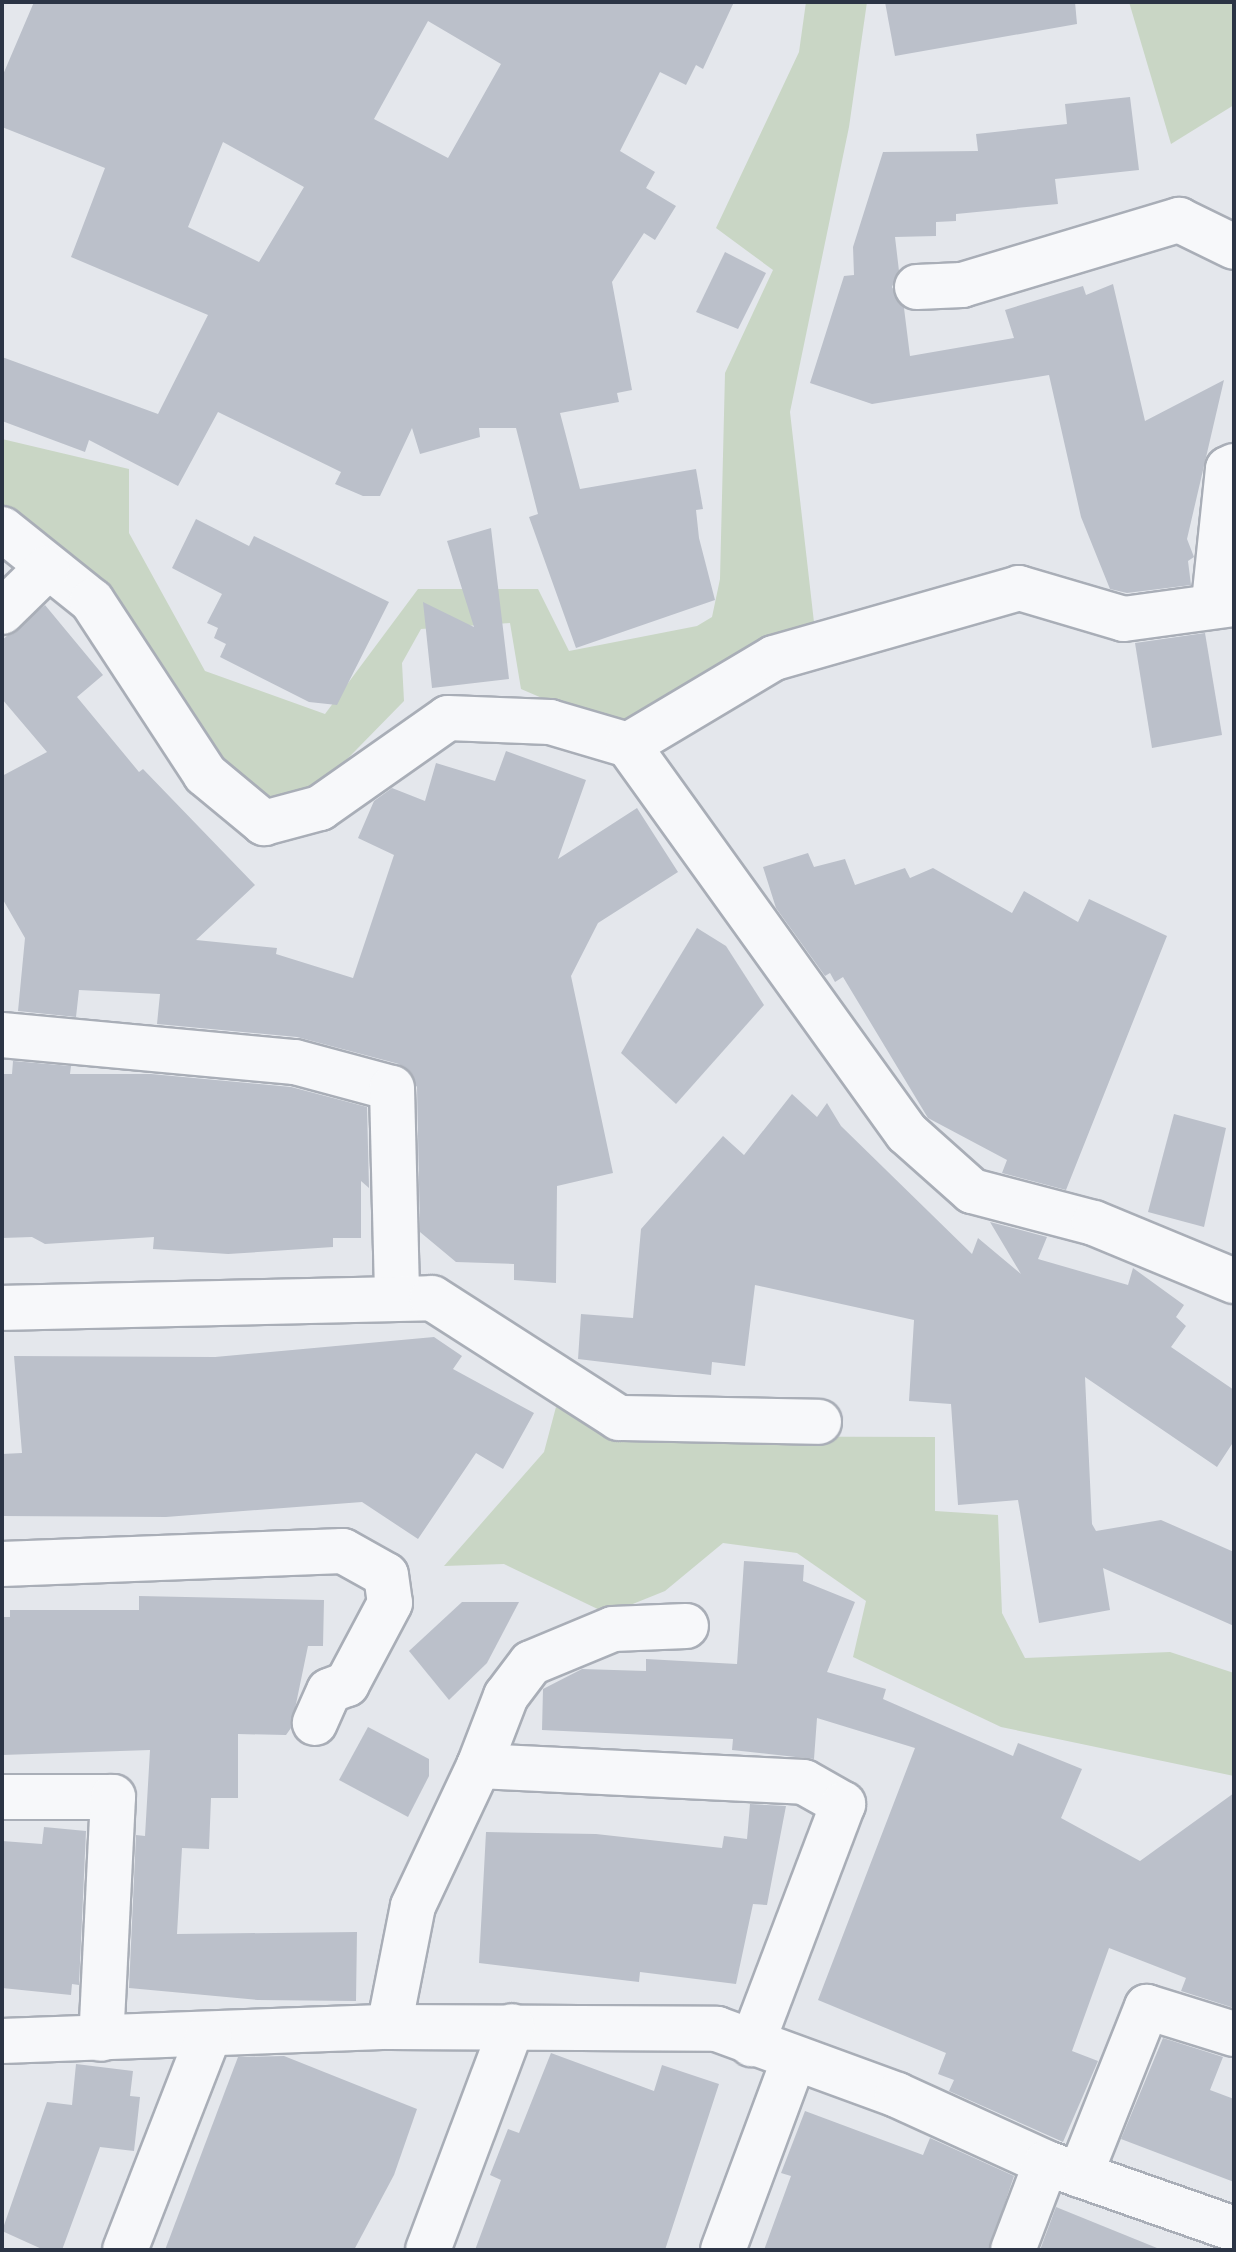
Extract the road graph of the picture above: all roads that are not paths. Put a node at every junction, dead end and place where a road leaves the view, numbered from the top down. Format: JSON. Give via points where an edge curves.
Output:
{"nodes":[{"id":1,"x":1234,"y":247,"type":"edge"},
{"id":2,"x":917,"y":287,"type":"dead end"},
{"id":3,"x":1234,"y":466,"type":"edge"},
{"id":4,"x":2,"y":529,"type":"edge"},
{"id":5,"x":47,"y":568,"type":"junction"},
{"id":6,"x":1224,"y":603,"type":"edge"},
{"id":7,"x":2,"y":612,"type":"edge"},
{"id":8,"x":628,"y":745,"type":"junction"},
{"id":9,"x":2,"y":1036,"type":"edge"},
{"id":10,"x":1234,"y":1281,"type":"edge"},
{"id":11,"x":397,"y":1296,"type":"junction"},
{"id":12,"x":2,"y":1308,"type":"edge"},
{"id":13,"x":819,"y":1422,"type":"dead end"},
{"id":14,"x":2,"y":1564,"type":"edge"},
{"id":15,"x":686,"y":1626,"type":"dead end"},
{"id":16,"x":315,"y":1723,"type":"dead end"},
{"id":17,"x":479,"y":1766,"type":"junction"},
{"id":18,"x":2,"y":1797,"type":"edge"},
{"id":19,"x":512,"y":2026,"type":"junction"},
{"id":20,"x":389,"y":2027,"type":"junction"},
{"id":21,"x":1234,"y":2034,"type":"edge"},
{"id":22,"x":209,"y":2035,"type":"junction"},
{"id":23,"x":101,"y":2039,"type":"junction"},
{"id":24,"x":2,"y":2041,"type":"edge"},
{"id":25,"x":752,"y":2044,"type":"junction"},
{"id":26,"x":794,"y":2059,"type":"junction"},
{"id":27,"x":1063,"y":2169,"type":"junction"},
{"id":28,"x":1234,"y":2229,"type":"edge"},
{"id":29,"x":125,"y":2250,"type":"edge"},
{"id":30,"x":428,"y":2250,"type":"edge"},
{"id":31,"x":723,"y":2250,"type":"edge"},
{"id":32,"x":1013,"y":2250,"type":"edge"}],
"edges":[{"from":1,"to":2,"type":"street","via":[[1179,220],[962,285]]},
{"from":3,"to":6,"type":"street","via":[[1228,469]]},
{"from":4,"to":5,"type":"street"},
{"from":5,"to":7,"type":"street"},
{"from":5,"to":8,"type":"street","via":[[92,601],[205,774],[264,823],[320,808],[448,718],[550,722]]},
{"from":6,"to":8,"type":"street","via":[[1124,619],[1019,588],[774,658]]},
{"from":8,"to":10,"type":"street","via":[[907,1133],[972,1191],[1094,1223]]},
{"from":9,"to":11,"type":"street","via":[[295,1062],[392,1088]]},
{"from":11,"to":12,"type":"street"},
{"from":11,"to":13,"type":"street","via":[[432,1298],[619,1418]]},
{"from":14,"to":16,"type":"street","via":[[343,1551],[386,1575],[390,1603],[347,1684],[329,1691]]},
{"from":15,"to":17,"type":"street","via":[[613,1629],[531,1663],[506,1696]]},
{"from":17,"to":20,"type":"street","via":[[413,1906]]},
{"from":17,"to":25,"type":"street","via":[[804,1782],[843,1804]]},
{"from":18,"to":23,"type":"street","via":[[113,1797]]},
{"from":19,"to":20,"type":"street"},
{"from":19,"to":25,"type":"street","via":[[717,2029]]},
{"from":19,"to":30,"type":"street"},
{"from":20,"to":22,"type":"street"},
{"from":21,"to":27,"type":"street","via":[[1147,2007]]},
{"from":22,"to":23,"type":"street"},
{"from":22,"to":29,"type":"street"},
{"from":23,"to":24,"type":"street"},
{"from":25,"to":26,"type":"street"},
{"from":26,"to":27,"type":"street","via":[[897,2095]]},
{"from":26,"to":31,"type":"street"},
{"from":27,"to":28,"type":"street"},
{"from":27,"to":32,"type":"street"}]}
